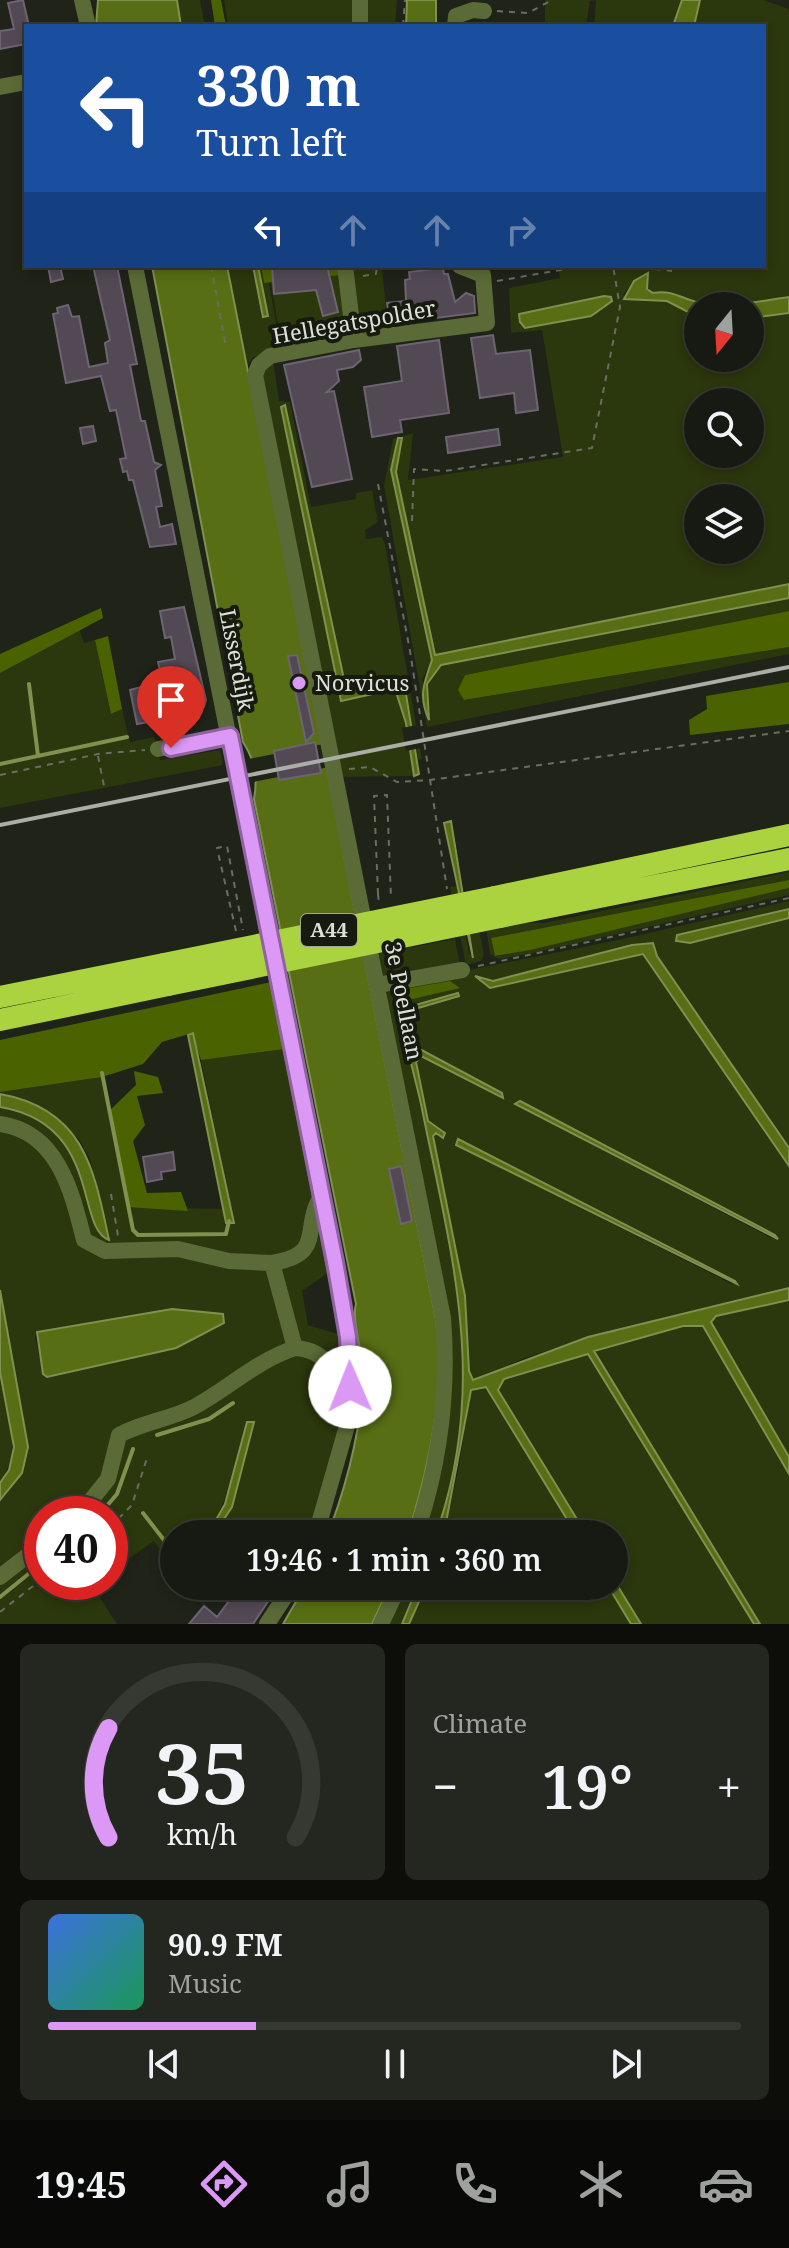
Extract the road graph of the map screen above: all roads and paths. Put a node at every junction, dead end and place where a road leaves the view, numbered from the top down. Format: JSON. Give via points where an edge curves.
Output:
{"nodes":[{"id":1,"x":82,"y":0,"type":"edge"},
{"id":2,"x":360,"y":0,"type":"edge"},
{"id":3,"x":405,"y":0,"type":"edge"},
{"id":4,"x":552,"y":0,"type":"edge"},
{"id":5,"x":484,"y":11,"type":"joint"},
{"id":6,"x":88,"y":24,"type":"edge"},
{"id":7,"x":360,"y":24,"type":"edge"},
{"id":8,"x":403,"y":24,"type":"edge"},
{"id":9,"x":455,"y":24,"type":"edge"},
{"id":10,"x":24,"y":82,"type":"edge"},
{"id":11,"x":0,"y":87,"type":"edge"},
{"id":12,"x":135,"y":268,"type":"edge"},
{"id":13,"x":211,"y":268,"type":"edge"},
{"id":14,"x":376,"y":268,"type":"edge"},
{"id":15,"x":465,"y":268,"type":"edge"},
{"id":16,"x":571,"y":268,"type":"edge"},
{"id":17,"x":613,"y":268,"type":"edge"},
{"id":18,"x":647,"y":268,"type":"edge"},
{"id":19,"x":672,"y":271,"type":"dead end"},
{"id":20,"x":346,"y":272,"type":"edge"},
{"id":21,"x":484,"y":283,"type":"junction"},
{"id":22,"x":354,"y":340,"type":"junction"},
{"id":23,"x":226,"y":347,"type":"dead end"},
{"id":24,"x":276,"y":478,"type":"joint"},
{"id":25,"x":378,"y":484,"type":"dead end"},
{"id":26,"x":412,"y":521,"type":"dead end"},
{"id":27,"x":789,"y":731,"type":"edge"},
{"id":28,"x":230,"y":736,"type":"junction"},
{"id":29,"x":158,"y":749,"type":"joint"},
{"id":30,"x":98,"y":754,"type":"junction"},
{"id":31,"x":333,"y":770,"type":"junction"},
{"id":32,"x":0,"y":775,"type":"edge"},
{"id":33,"x":430,"y":780,"type":"junction"},
{"id":34,"x":104,"y":786,"type":"dead end"},
{"id":35,"x":789,"y":835,"type":"edge"},
{"id":36,"x":789,"y":859,"type":"edge"},
{"id":37,"x":378,"y":894,"type":"dead end"},
{"id":38,"x":789,"y":898,"type":"edge"},
{"id":39,"x":449,"y":899,"type":"dead end"},
{"id":40,"x":497,"y":907,"type":"junction"},
{"id":41,"x":376,"y":908,"type":"dead end"},
{"id":42,"x":253,"y":934,"type":"dead end"},
{"id":43,"x":244,"y":937,"type":"dead end"},
{"id":44,"x":462,"y":970,"type":"joint"},
{"id":45,"x":166,"y":974,"type":"junction"},
{"id":46,"x":378,"y":985,"type":"junction"},
{"id":47,"x":0,"y":997,"type":"edge"},
{"id":48,"x":0,"y":1020,"type":"edge"},
{"id":49,"x":0,"y":1124,"type":"edge"},
{"id":50,"x":111,"y":1194,"type":"dead end"},
{"id":51,"x":322,"y":1195,"type":"junction"},
{"id":52,"x":121,"y":1251,"type":"junction"},
{"id":53,"x":272,"y":1263,"type":"junction"},
{"id":54,"x":295,"y":1348,"type":"junction"},
{"id":55,"x":348,"y":1412,"type":"junction"},
{"id":56,"x":147,"y":1458,"type":"dead end"},
{"id":57,"x":94,"y":1496,"type":"edge"},
{"id":58,"x":128,"y":1509,"type":"edge"},
{"id":59,"x":320,"y":1520,"type":"edge"},
{"id":60,"x":421,"y":1520,"type":"edge"},
{"id":61,"x":24,"y":1558,"type":"edge"},
{"id":62,"x":0,"y":1577,"type":"edge"},
{"id":63,"x":24,"y":1593,"type":"edge"},
{"id":64,"x":283,"y":1600,"type":"edge"},
{"id":65,"x":392,"y":1600,"type":"edge"},
{"id":66,"x":0,"y":1612,"type":"edge"},
{"id":67,"x":267,"y":1624,"type":"edge"},
{"id":68,"x":381,"y":1624,"type":"edge"}],
"edges":[{"from":1,"to":6,"type":"street"},
{"from":2,"to":7,"type":"street"},
{"from":3,"to":8,"type":"path"},
{"from":4,"to":5,"type":"path","via":[[528,13]]},
{"from":5,"to":9,"type":"street","via":[[456,16]]},
{"from":10,"to":11,"type":"street"},
{"from":12,"to":28,"type":"street","name":"Lisserdijk"},
{"from":13,"to":23,"type":"path"},
{"from":14,"to":20,"type":"path","via":[[374,275]]},
{"from":15,"to":21,"type":"street","via":[[483,275]]},
{"from":16,"to":21,"type":"path"},
{"from":17,"to":26,"type":"path","via":[[620,307],[592,448],[445,471],[414,469]]},
{"from":18,"to":19,"type":"path"},
{"from":20,"to":22,"type":"street"},
{"from":21,"to":22,"type":"street","name":"Hellegatspolder","via":[[487,323]]},
{"from":22,"to":24,"type":"street","name":"Hellegatspolder","via":[[270,356],[259,365],[255,375]]},
{"from":24,"to":31,"type":"street","name":"3e Poellaan"},
{"from":25,"to":33,"type":"path"},
{"from":27,"to":33,"type":"path"},
{"from":28,"to":29,"type":"street"},
{"from":28,"to":51,"type":"street","name":"Lisserdijk"},
{"from":29,"to":30,"type":"path"},
{"from":30,"to":32,"type":"path"},
{"from":30,"to":34,"type":"path"},
{"from":31,"to":33,"type":"path","via":[[370,767],[397,782]]},
{"from":31,"to":46,"type":"street","name":"3e Poellaan"},
{"from":33,"to":39,"type":"path"},
{"from":35,"to":40,"type":"highway","number":"A44"},
{"from":36,"to":40,"type":"highway","number":"A44"},
{"from":37,"to":41,"type":"path","bridge":true,"via":[[374,796],[387,795],[391,905]]},
{"from":38,"to":44,"type":"path"},
{"from":40,"to":45,"type":"highway","number":"A44","bridge":true},
{"from":42,"to":43,"type":"path","via":[[238,937],[217,848],[227,846],[242,922]]},
{"from":44,"to":46,"type":"street"},
{"from":45,"to":47,"type":"highway","number":"A44"},
{"from":45,"to":48,"type":"highway","number":"A44"},
{"from":46,"to":60,"type":"street","name":"3e Poellaan","via":[[446,1351],[443,1420]]},
{"from":49,"to":52,"type":"street","via":[[34,1137],[54,1156],[73,1195],[84,1240],[105,1251]]},
{"from":50,"to":52,"type":"path"},
{"from":51,"to":53,"type":"street","via":[[314,1207],[310,1244],[296,1259]]},
{"from":51,"to":55,"type":"street","name":"Lisserdijk","via":[[348,1337]]},
{"from":52,"to":53,"type":"street","via":[[178,1249],[229,1261]]},
{"from":53,"to":54,"type":"street"},
{"from":54,"to":55,"type":"street","via":[[326,1357],[339,1404]]},
{"from":54,"to":57,"type":"street","via":[[253,1366],[191,1409],[119,1435],[108,1479]]},
{"from":55,"to":59,"type":"street","name":"Lisserdijk"},
{"from":56,"to":58,"type":"path"},
{"from":61,"to":62,"type":"street"},
{"from":63,"to":66,"type":"path"},
{"from":64,"to":67,"type":"street"},
{"from":65,"to":68,"type":"street"}]}
